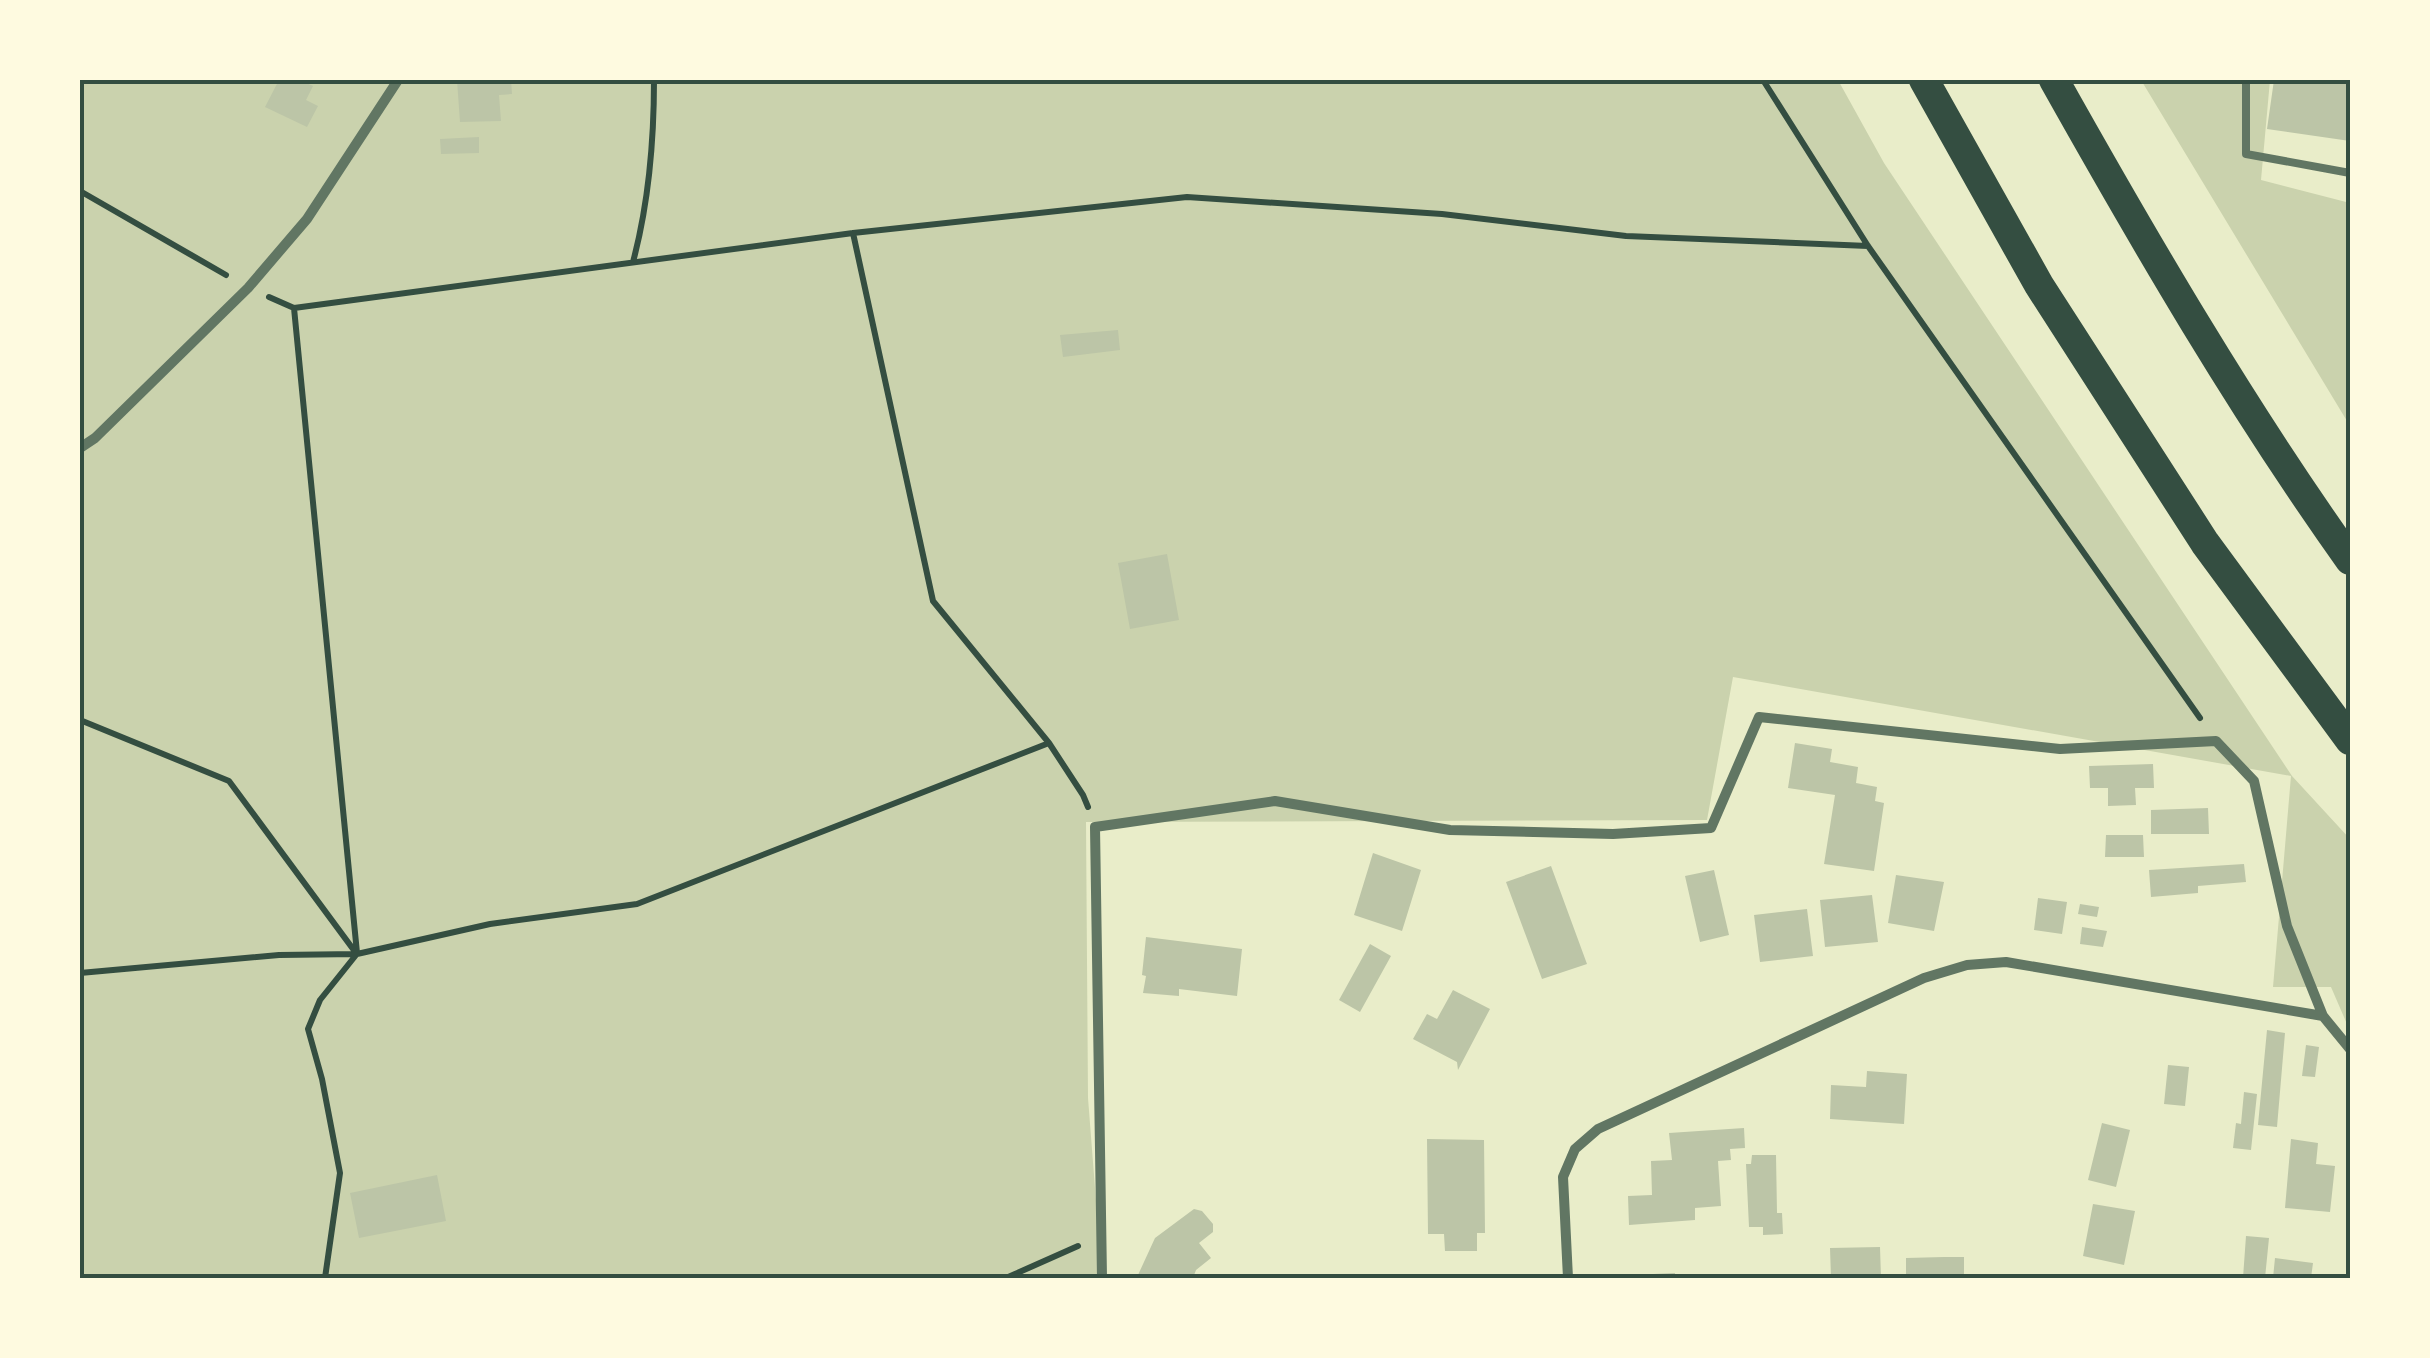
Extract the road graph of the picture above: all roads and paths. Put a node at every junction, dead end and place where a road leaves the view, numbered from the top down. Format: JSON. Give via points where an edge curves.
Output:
{"nodes":[{"id":1,"x":398,"y":80,"type":"edge"},
{"id":2,"x":654,"y":80,"type":"edge"},
{"id":3,"x":1763,"y":80,"type":"edge"},
{"id":4,"x":1924,"y":80,"type":"edge"},
{"id":5,"x":2054,"y":80,"type":"edge"},
{"id":6,"x":2246,"y":80,"type":"edge"},
{"id":7,"x":2350,"y":173,"type":"edge"},
{"id":8,"x":80,"y":191,"type":"edge"},
{"id":9,"x":853,"y":233,"type":"junction"},
{"id":10,"x":1868,"y":246,"type":"junction"},
{"id":11,"x":632,"y":262,"type":"junction"},
{"id":12,"x":248,"y":288,"type":"junction"},
{"id":13,"x":294,"y":308,"type":"junction"},
{"id":14,"x":80,"y":448,"type":"edge"},
{"id":15,"x":2350,"y":560,"type":"edge"},
{"id":16,"x":80,"y":720,"type":"edge"},
{"id":17,"x":2350,"y":740,"type":"edge"},
{"id":18,"x":2216,"y":741,"type":"junction"},
{"id":19,"x":1049,"y":743,"type":"junction"},
{"id":20,"x":1095,"y":827,"type":"junction"},
{"id":21,"x":357,"y":954,"type":"junction"},
{"id":22,"x":80,"y":972,"type":"edge"},
{"id":23,"x":2323,"y":1016,"type":"junction"},
{"id":24,"x":2350,"y":1049,"type":"edge"},
{"id":25,"x":1100,"y":1238,"type":"junction"},
{"id":26,"x":326,"y":1278,"type":"edge"},
{"id":27,"x":1006,"y":1278,"type":"edge"},
{"id":28,"x":1102,"y":1278,"type":"edge"},
{"id":29,"x":1568,"y":1278,"type":"edge"}],
"edges":[{"from":1,"to":12,"type":"street","via":[[307,219]]},
{"from":2,"to":11,"type":"path","via":[[650,177]]},
{"from":3,"to":10,"type":"path"},
{"from":4,"to":17,"type":"highway","via":[[2039,285],[2186,513]]},
{"from":5,"to":15,"type":"highway","via":[[2138,230],[2290,476]]},
{"from":6,"to":7,"type":"lane","via":[[2246,154]]},
{"from":8,"to":12,"type":"path"},
{"from":9,"to":10,"type":"path","via":[[1187,197],[1442,214],[1626,236]]},
{"from":9,"to":11,"type":"path"},
{"from":9,"to":19,"type":"path","via":[[933,600]]},
{"from":10,"to":18,"type":"path"},
{"from":11,"to":13,"type":"path"},
{"from":12,"to":13,"type":"path"},
{"from":12,"to":14,"type":"street"},
{"from":13,"to":21,"type":"path"},
{"from":16,"to":21,"type":"path","via":[[229,781]]},
{"from":18,"to":20,"type":"street","via":[[2060,748],[1759,717],[1711,828],[1612,834],[1450,830],[1275,801]]},
{"from":18,"to":23,"type":"street","via":[[2254,781],[2287,926]]},
{"from":19,"to":20,"type":"path"},
{"from":19,"to":21,"type":"path","via":[[638,904],[490,924]]},
{"from":20,"to":25,"type":"street"},
{"from":21,"to":22,"type":"path"},
{"from":21,"to":26,"type":"path","via":[[320,1000],[308,1028],[340,1173]]},
{"from":23,"to":24,"type":"street"},
{"from":23,"to":29,"type":"street","via":[[2006,962],[1924,978],[1598,1129],[1575,1149],[1563,1176]]},
{"from":25,"to":27,"type":"path"},
{"from":25,"to":28,"type":"street"}]}
